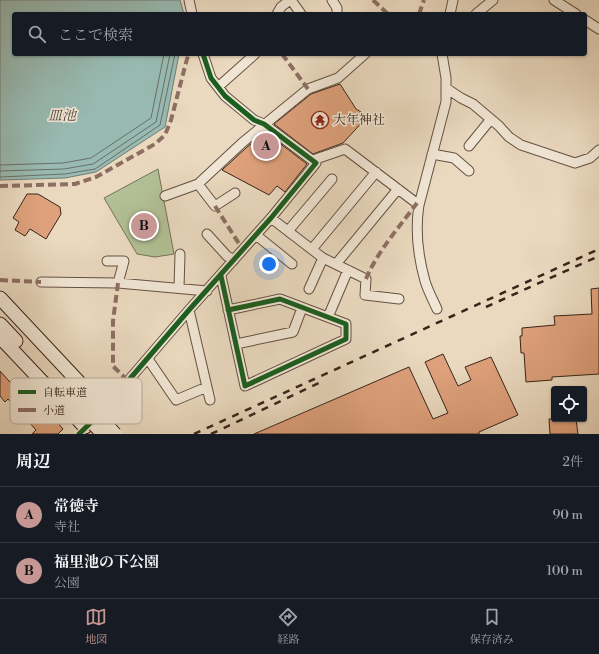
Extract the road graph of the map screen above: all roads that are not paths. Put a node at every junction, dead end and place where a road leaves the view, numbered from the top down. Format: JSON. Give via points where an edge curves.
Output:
{"nodes":[{"id":1,"x":189,"y":0,"type":"edge"},
{"id":2,"x":291,"y":0,"type":"edge"},
{"id":3,"x":332,"y":0,"type":"edge"},
{"id":4,"x":453,"y":0,"type":"edge"},
{"id":5,"x":493,"y":0,"type":"edge"},
{"id":6,"x":554,"y":0,"type":"edge"},
{"id":7,"x":192,"y":12,"type":"edge"},
{"id":8,"x":278,"y":12,"type":"edge"},
{"id":9,"x":299,"y":12,"type":"edge"},
{"id":10,"x":337,"y":12,"type":"edge"},
{"id":11,"x":450,"y":12,"type":"edge"},
{"id":12,"x":478,"y":12,"type":"edge"},
{"id":13,"x":573,"y":12,"type":"edge"},
{"id":14,"x":587,"y":21,"type":"edge"},
{"id":15,"x":599,"y":29,"type":"edge"},
{"id":16,"x":203,"y":56,"type":"edge"},
{"id":17,"x":253,"y":56,"type":"edge"},
{"id":18,"x":363,"y":56,"type":"edge"},
{"id":19,"x":442,"y":56,"type":"edge"},
{"id":20,"x":218,"y":87,"type":"junction"},
{"id":21,"x":446,"y":88,"type":"junction"},
{"id":22,"x":491,"y":120,"type":"junction"},
{"id":23,"x":264,"y":124,"type":"junction"},
{"id":24,"x":469,"y":146,"type":"dead end"},
{"id":25,"x":599,"y":150,"type":"edge"},
{"id":26,"x":432,"y":154,"type":"junction"},
{"id":27,"x":313,"y":160,"type":"junction"},
{"id":28,"x":469,"y":171,"type":"dead end"},
{"id":29,"x":376,"y":172,"type":"junction"},
{"id":30,"x":332,"y":179,"type":"dead end"},
{"id":31,"x":198,"y":184,"type":"junction"},
{"id":32,"x":398,"y":189,"type":"junction"},
{"id":33,"x":235,"y":193,"type":"dead end"},
{"id":34,"x":165,"y":196,"type":"dead end"},
{"id":35,"x":419,"y":204,"type":"junction"},
{"id":36,"x":271,"y":218,"type":"junction"},
{"id":37,"x":288,"y":231,"type":"junction"},
{"id":38,"x":207,"y":234,"type":"dead end"},
{"id":39,"x":256,"y":235,"type":"junction"},
{"id":40,"x":312,"y":249,"type":"junction"},
{"id":41,"x":180,"y":254,"type":"dead end"},
{"id":42,"x":323,"y":258,"type":"junction"},
{"id":43,"x":234,"y":260,"type":"junction"},
{"id":44,"x":107,"y":261,"type":"dead end"},
{"id":45,"x":292,"y":264,"type":"dead end"},
{"id":46,"x":336,"y":264,"type":"junction"},
{"id":47,"x":348,"y":270,"type":"junction"},
{"id":48,"x":221,"y":276,"type":"junction"},
{"id":49,"x":41,"y":282,"type":"dead end"},
{"id":50,"x":118,"y":283,"type":"junction"},
{"id":51,"x":179,"y":288,"type":"junction"},
{"id":52,"x":309,"y":289,"type":"dead end"},
{"id":53,"x":207,"y":291,"type":"junction"},
{"id":54,"x":0,"y":298,"type":"edge"},
{"id":55,"x":399,"y":299,"type":"dead end"},
{"id":56,"x":302,"y":308,"type":"junction"},
{"id":57,"x":437,"y":309,"type":"dead end"},
{"id":58,"x":0,"y":310,"type":"edge"},
{"id":59,"x":190,"y":310,"type":"junction"},
{"id":60,"x":228,"y":310,"type":"junction"},
{"id":61,"x":328,"y":318,"type":"junction"},
{"id":62,"x":0,"y":324,"type":"edge"},
{"id":63,"x":0,"y":337,"type":"edge"},
{"id":64,"x":236,"y":344,"type":"junction"},
{"id":65,"x":148,"y":359,"type":"junction"},
{"id":66,"x":36,"y":378,"type":"edge"},
{"id":67,"x":55,"y":378,"type":"edge"},
{"id":68,"x":59,"y":378,"type":"edge"},
{"id":69,"x":75,"y":378,"type":"edge"},
{"id":70,"x":132,"y":378,"type":"edge"},
{"id":71,"x":207,"y":387,"type":"junction"},
{"id":72,"x":210,"y":400,"type":"dead end"},
{"id":73,"x":90,"y":424,"type":"edge"},
{"id":74,"x":96,"y":424,"type":"edge"},
{"id":75,"x":103,"y":424,"type":"edge"},
{"id":76,"x":82,"y":431,"type":"edge"},
{"id":77,"x":103,"y":434,"type":"edge"},
{"id":78,"x":115,"y":434,"type":"edge"}],
"edges":[{"from":1,"to":7,"type":"street"},
{"from":2,"to":8,"type":"street"},
{"from":2,"to":9,"type":"street"},
{"from":3,"to":10,"type":"street"},
{"from":4,"to":11,"type":"street"},
{"from":5,"to":12,"type":"street"},
{"from":6,"to":13,"type":"street"},
{"from":14,"to":15,"type":"street"},
{"from":16,"to":20,"type":"street","via":[[211,78]]},
{"from":17,"to":20,"type":"street"},
{"from":18,"to":23,"type":"street","via":[[338,78],[308,89]]},
{"from":19,"to":21,"type":"street"},
{"from":20,"to":23,"type":"street","via":[[254,120]]},
{"from":21,"to":22,"type":"street","via":[[472,104]]},
{"from":21,"to":26,"type":"street","via":[[446,102]]},
{"from":22,"to":24,"type":"street"},
{"from":22,"to":25,"type":"street","via":[[521,145],[576,163],[590,158]]},
{"from":23,"to":27,"type":"street"},
{"from":23,"to":31,"type":"street"},
{"from":26,"to":28,"type":"street","via":[[454,158]]},
{"from":26,"to":35,"type":"street"},
{"from":27,"to":29,"type":"street","via":[[345,149]]},
{"from":27,"to":36,"type":"street","via":[[316,163]]},
{"from":29,"to":32,"type":"street"},
{"from":29,"to":40,"type":"street"},
{"from":30,"to":37,"type":"street"},
{"from":31,"to":33,"type":"street","via":[[215,206]]},
{"from":31,"to":34,"type":"street"},
{"from":32,"to":35,"type":"street"},
{"from":32,"to":46,"type":"street"},
{"from":35,"to":57,"type":"street","via":[[418,248],[425,282]]},
{"from":36,"to":37,"type":"street"},
{"from":36,"to":39,"type":"street"},
{"from":37,"to":40,"type":"street"},
{"from":38,"to":43,"type":"street"},
{"from":39,"to":43,"type":"street"},
{"from":39,"to":45,"type":"street"},
{"from":40,"to":42,"type":"street"},
{"from":41,"to":51,"type":"street"},
{"from":42,"to":46,"type":"street"},
{"from":42,"to":52,"type":"street"},
{"from":43,"to":48,"type":"street"},
{"from":44,"to":50,"type":"street","via":[[124,261]]},
{"from":46,"to":47,"type":"street"},
{"from":47,"to":55,"type":"street","via":[[366,279],[365,295]]},
{"from":47,"to":61,"type":"street"},
{"from":48,"to":53,"type":"street"},
{"from":48,"to":60,"type":"street"},
{"from":49,"to":50,"type":"street"},
{"from":50,"to":51,"type":"street"},
{"from":51,"to":53,"type":"street"},
{"from":53,"to":59,"type":"street"},
{"from":54,"to":69,"type":"main road"},
{"from":56,"to":60,"type":"street","via":[[280,299]]},
{"from":56,"to":61,"type":"street"},
{"from":56,"to":64,"type":"street","via":[[293,332]]},
{"from":58,"to":68,"type":"main road"},
{"from":59,"to":65,"type":"street"},
{"from":59,"to":71,"type":"street"},
{"from":60,"to":64,"type":"street"},
{"from":61,"to":64,"type":"street","via":[[346,324],[346,339],[245,386]]},
{"from":62,"to":67,"type":"main road"},
{"from":63,"to":66,"type":"main road"},
{"from":65,"to":70,"type":"street"},
{"from":65,"to":71,"type":"street","via":[[176,400]]},
{"from":71,"to":72,"type":"street"},
{"from":73,"to":76,"type":"street"},
{"from":74,"to":77,"type":"main road","bridge":true},
{"from":75,"to":78,"type":"main road","bridge":true}]}
